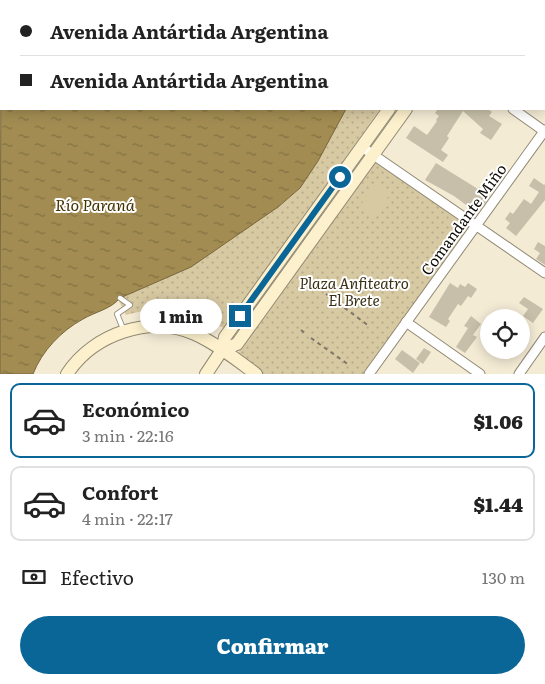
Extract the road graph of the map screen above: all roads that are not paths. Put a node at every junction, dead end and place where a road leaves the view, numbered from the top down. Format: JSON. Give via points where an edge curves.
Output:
{"nodes":[{"id":1,"x":388,"y":110,"type":"edge"},
{"id":2,"x":405,"y":110,"type":"edge"},
{"id":3,"x":515,"y":110,"type":"edge"},
{"id":4,"x":545,"y":130,"type":"edge"},
{"id":5,"x":362,"y":147,"type":"junction"},
{"id":6,"x":373,"y":154,"type":"junction"},
{"id":7,"x":476,"y":225,"type":"junction"},
{"id":8,"x":545,"y":273,"type":"edge"},
{"id":9,"x":120,"y":298,"type":"dead end"},
{"id":10,"x":406,"y":322,"type":"junction"},
{"id":11,"x":124,"y":331,"type":"junction"},
{"id":12,"x":545,"y":337,"type":"edge"},
{"id":13,"x":222,"y":350,"type":"junction"},
{"id":14,"x":67,"y":374,"type":"edge"},
{"id":15,"x":206,"y":374,"type":"edge"},
{"id":16,"x":256,"y":374,"type":"edge"},
{"id":17,"x":369,"y":374,"type":"edge"},
{"id":18,"x":480,"y":374,"type":"edge"},
{"id":19,"x":519,"y":374,"type":"edge"}],
"edges":[{"from":1,"to":5,"type":"main road"},
{"from":2,"to":6,"type":"main road"},
{"from":3,"to":4,"type":"street"},
{"from":4,"to":7,"type":"street","name":"Comandante Miño"},
{"from":5,"to":6,"type":"street"},
{"from":5,"to":13,"type":"main road","via":[[225,337]]},
{"from":6,"to":7,"type":"street"},
{"from":6,"to":13,"type":"main road","via":[[237,344]]},
{"from":7,"to":8,"type":"street"},
{"from":7,"to":10,"type":"street","name":"Comandante Miño"},
{"from":9,"to":11,"type":"lane","via":[[130,304],[117,314]]},
{"from":10,"to":17,"type":"street","name":"Comandante Miño"},
{"from":10,"to":18,"type":"street"},
{"from":11,"to":13,"type":"main road","via":[[172,328],[194,334]]},
{"from":11,"to":14,"type":"main road","via":[[87,351]]},
{"from":12,"to":19,"type":"street"},
{"from":13,"to":15,"type":"main road"},
{"from":13,"to":16,"type":"main road"}]}
